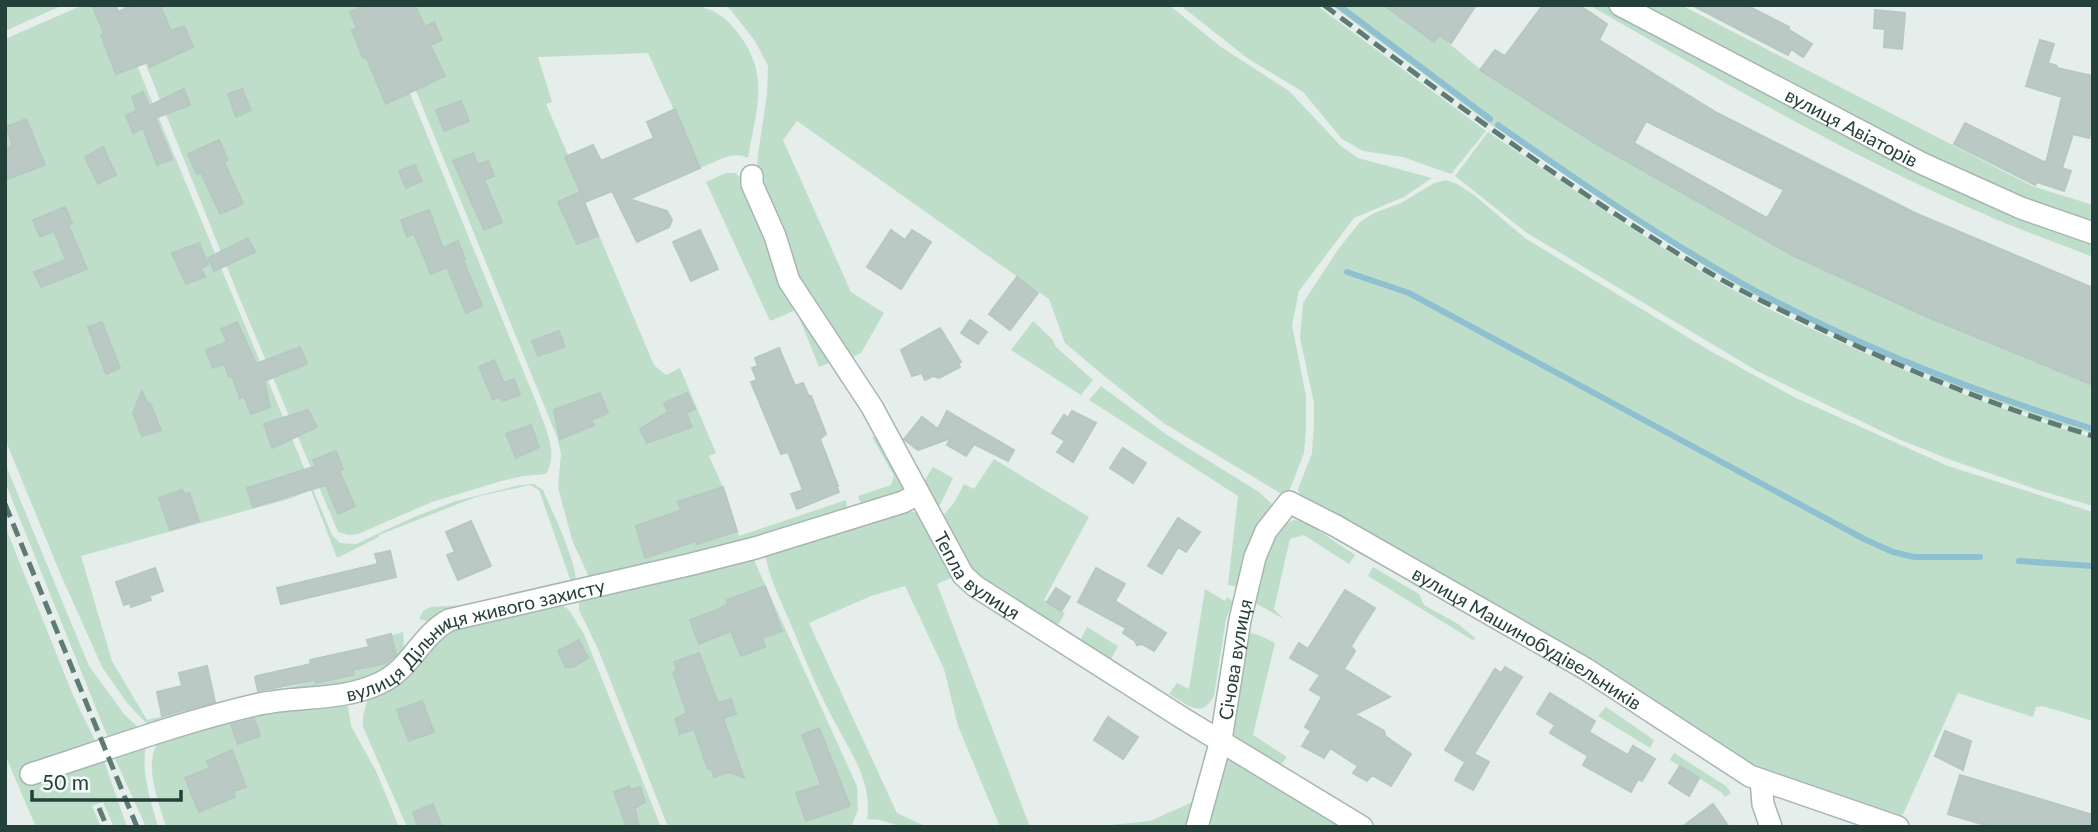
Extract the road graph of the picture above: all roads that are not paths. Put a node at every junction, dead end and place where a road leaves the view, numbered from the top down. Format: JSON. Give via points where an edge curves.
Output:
{"nodes":[{"id":1,"x":1620,"y":5,"type":"edge"},
{"id":2,"x":752,"y":176,"type":"dead end"},
{"id":3,"x":2093,"y":233,"type":"edge"},
{"id":4,"x":918,"y":494,"type":"junction"},
{"id":5,"x":1289,"y":502,"type":"joint"},
{"id":6,"x":1221,"y":740,"type":"junction"},
{"id":7,"x":31,"y":774,"type":"dead end"},
{"id":8,"x":1761,"y":780,"type":"junction"},
{"id":9,"x":1197,"y":827,"type":"edge"},
{"id":10,"x":1362,"y":827,"type":"edge"},
{"id":11,"x":1771,"y":827,"type":"edge"},
{"id":12,"x":1898,"y":827,"type":"edge"}],
"edges":[{"from":1,"to":3,"type":"street","name":"вулиця Авіаторів","via":[[1921,163],[2021,208]]},
{"from":2,"to":4,"type":"street","name":"Тепла вулиця","via":[[789,281],[872,407]]},
{"from":4,"to":6,"type":"street","name":"Тепла вулиця","via":[[963,575],[975,586]]},
{"from":4,"to":7,"type":"street","name":"вулиця Дільниця живого захисту","via":[[755,548],[449,620],[434,628],[402,669],[377,685],[327,697],[257,704]]},
{"from":5,"to":6,"type":"street","name":"Січова вулиця","via":[[1266,531],[1255,557]]},
{"from":5,"to":8,"type":"street","name":"вулиця Машинобудівельників","via":[[1586,669]]},
{"from":6,"to":9,"type":"street","name":"Січова вулиця"},
{"from":6,"to":10,"type":"street","name":"Тепла вулиця"},
{"from":8,"to":11,"type":"street"},
{"from":8,"to":12,"type":"street","name":"вулиця Машинобудівельників"}]}
